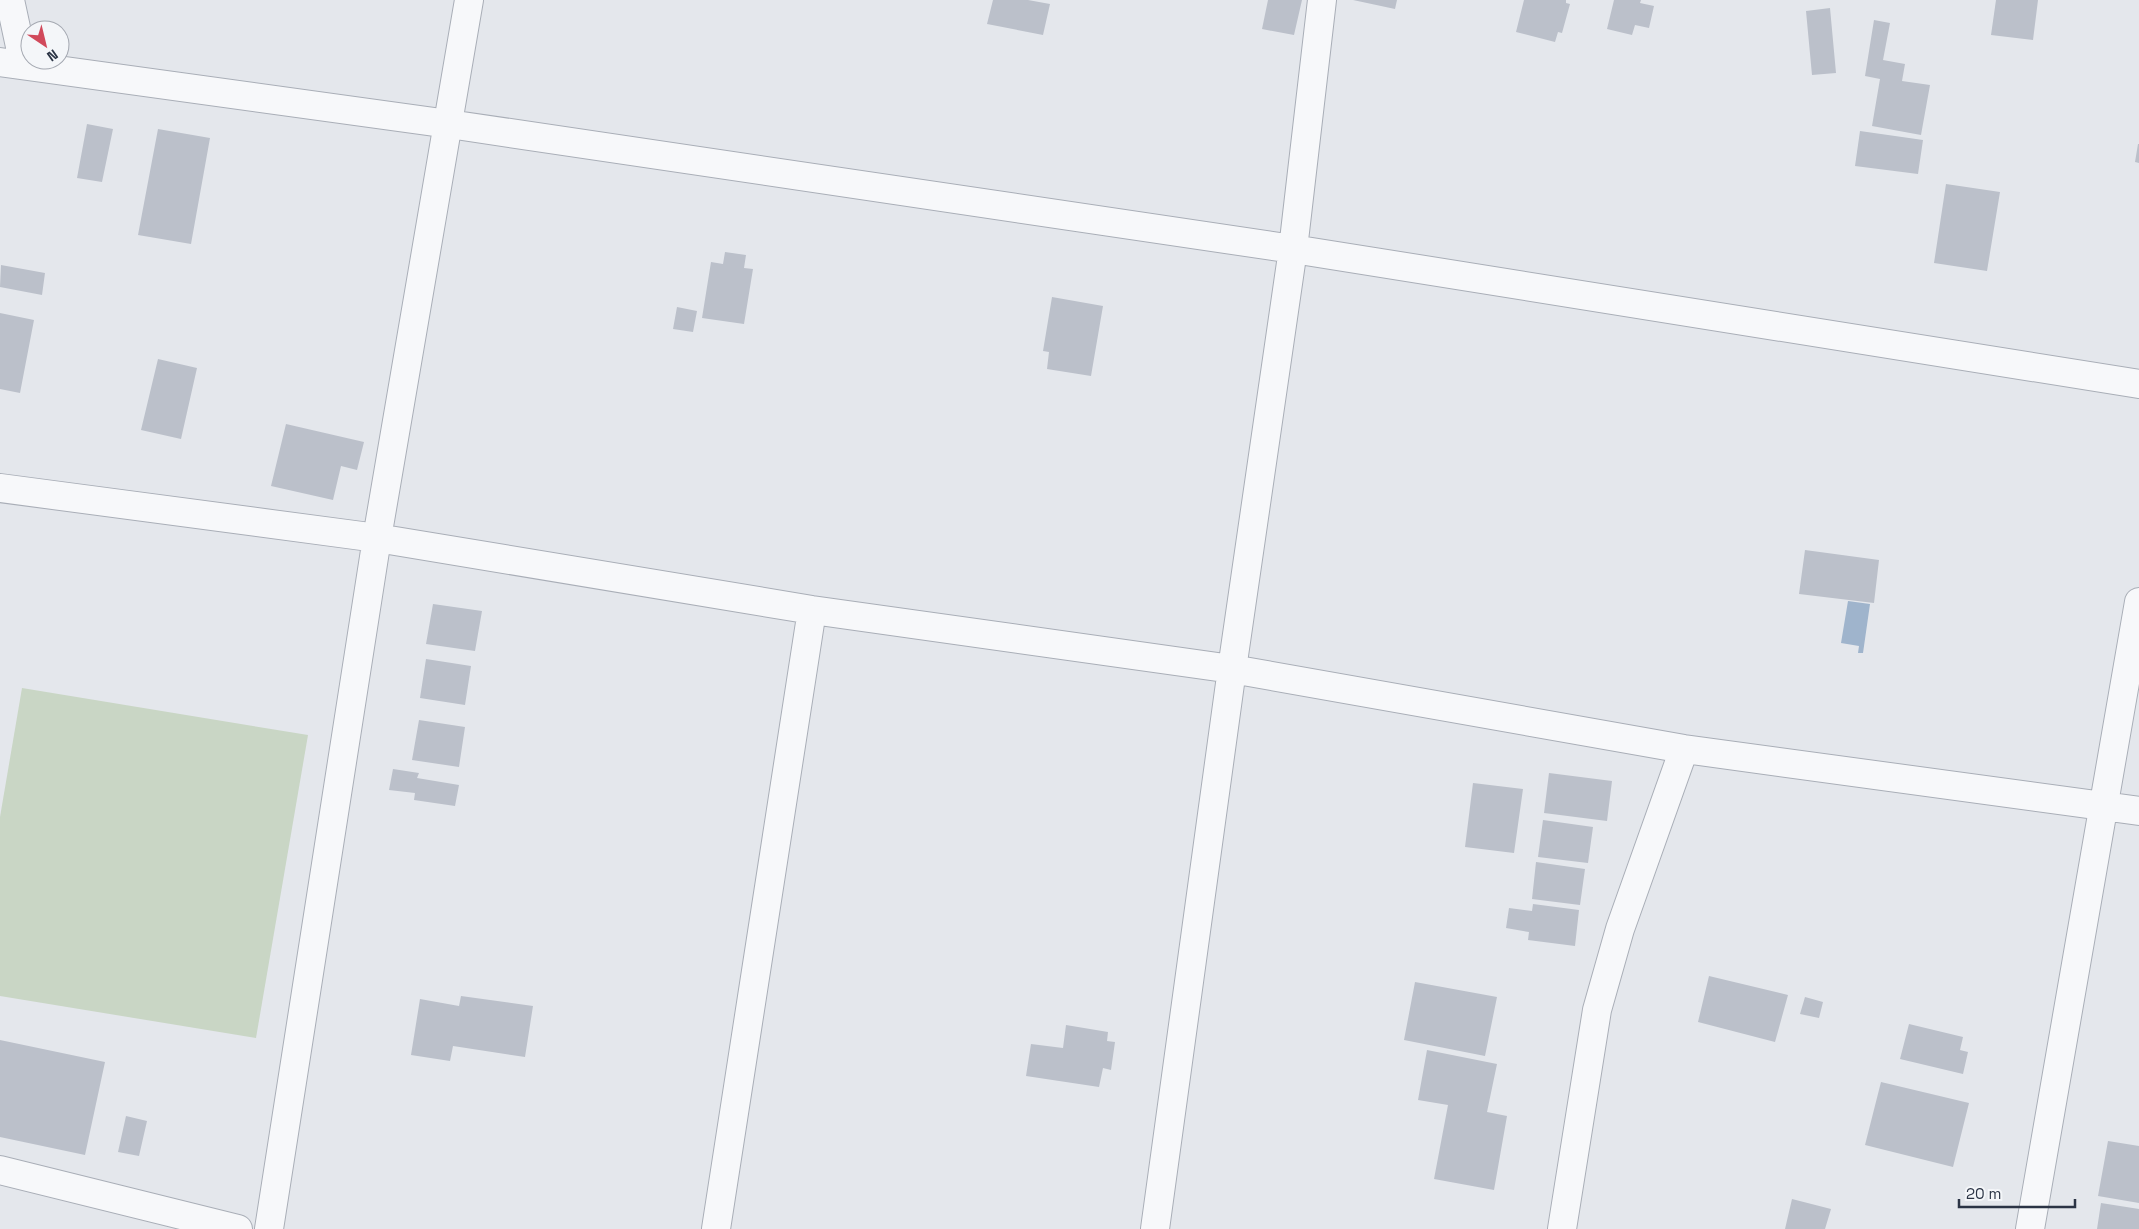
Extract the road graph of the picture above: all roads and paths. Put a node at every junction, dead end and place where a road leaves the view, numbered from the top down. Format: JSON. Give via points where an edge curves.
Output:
{"nodes":[{"id":1,"x":10,"y":0,"type":"edge"},
{"id":2,"x":469,"y":0,"type":"edge"},
{"id":3,"x":1322,"y":0,"type":"edge"},
{"id":4,"x":12,"y":64,"type":"edge"},
{"id":5,"x":449,"y":124,"type":"junction"},
{"id":6,"x":1293,"y":249,"type":"junction"},
{"id":7,"x":2139,"y":384,"type":"edge"},
{"id":8,"x":0,"y":488,"type":"edge"},
{"id":9,"x":377,"y":538,"type":"junction"},
{"id":10,"x":2139,"y":602,"type":"edge"},
{"id":11,"x":812,"y":610,"type":"junction"},
{"id":12,"x":1232,"y":669,"type":"junction"},
{"id":13,"x":1684,"y":749,"type":"junction"},
{"id":14,"x":2104,"y":804,"type":"junction"},
{"id":15,"x":2139,"y":811,"type":"edge"},
{"id":16,"x":0,"y":1170,"type":"edge"},
{"id":17,"x":238,"y":1229,"type":"edge"},
{"id":18,"x":269,"y":1229,"type":"edge"},
{"id":19,"x":716,"y":1229,"type":"edge"},
{"id":20,"x":1155,"y":1229,"type":"edge"},
{"id":21,"x":1562,"y":1229,"type":"edge"},
{"id":22,"x":2030,"y":1229,"type":"edge"}],
"edges":[{"from":1,"to":4,"type":"street"},
{"from":2,"to":5,"type":"street"},
{"from":3,"to":6,"type":"street"},
{"from":4,"to":5,"type":"street"},
{"from":5,"to":6,"type":"street"},
{"from":5,"to":9,"type":"street"},
{"from":6,"to":7,"type":"street"},
{"from":6,"to":12,"type":"street"},
{"from":8,"to":9,"type":"street"},
{"from":9,"to":11,"type":"street"},
{"from":9,"to":18,"type":"street"},
{"from":10,"to":14,"type":"street"},
{"from":11,"to":12,"type":"street"},
{"from":11,"to":19,"type":"street"},
{"from":12,"to":13,"type":"street"},
{"from":12,"to":20,"type":"street"},
{"from":13,"to":14,"type":"street"},
{"from":13,"to":21,"type":"street","via":[[1620,929],[1597,1010]]},
{"from":14,"to":15,"type":"street"},
{"from":14,"to":22,"type":"street"},
{"from":16,"to":17,"type":"street"}]}
